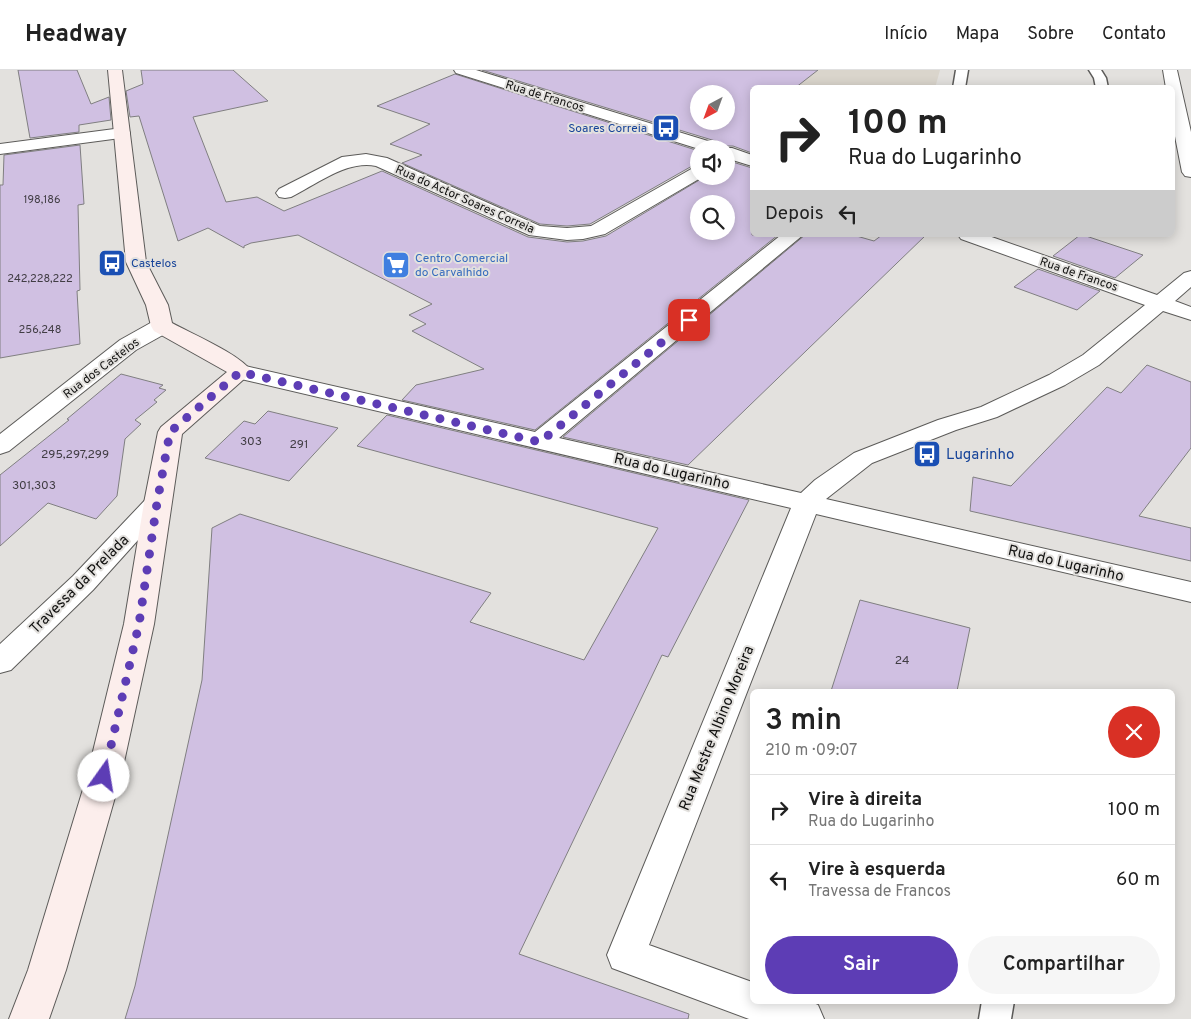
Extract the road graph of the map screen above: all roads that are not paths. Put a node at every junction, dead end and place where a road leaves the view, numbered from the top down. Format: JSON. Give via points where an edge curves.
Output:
{"nodes":[{"id":1,"x":115,"y":70,"type":"edge"},
{"id":2,"x":461,"y":70,"type":"edge"},
{"id":3,"x":962,"y":70,"type":"edge"},
{"id":4,"x":1095,"y":70,"type":"edge"},
{"id":5,"x":1170,"y":70,"type":"edge"},
{"id":6,"x":960,"y":85,"type":"edge"},
{"id":7,"x":1101,"y":85,"type":"edge"},
{"id":8,"x":1173,"y":85,"type":"edge"},
{"id":9,"x":1175,"y":94,"type":"edge"},
{"id":10,"x":122,"y":134,"type":"junction"},
{"id":11,"x":690,"y":142,"type":"edge"},
{"id":12,"x":0,"y":149,"type":"edge"},
{"id":13,"x":735,"y":156,"type":"edge"},
{"id":14,"x":750,"y":160,"type":"edge"},
{"id":15,"x":1191,"y":172,"type":"edge"},
{"id":16,"x":690,"y":177,"type":"edge"},
{"id":17,"x":285,"y":193,"type":"dead end"},
{"id":18,"x":791,"y":237,"type":"edge"},
{"id":19,"x":974,"y":237,"type":"edge"},
{"id":20,"x":1191,"y":276,"type":"edge"},
{"id":21,"x":1161,"y":302,"type":"junction"},
{"id":22,"x":1191,"y":314,"type":"edge"},
{"id":23,"x":162,"y":326,"type":"junction"},
{"id":24,"x":240,"y":372,"type":"junction"},
{"id":25,"x":540,"y":442,"type":"junction"},
{"id":26,"x":0,"y":446,"type":"edge"},
{"id":27,"x":808,"y":502,"type":"junction"},
{"id":28,"x":157,"y":503,"type":"junction"},
{"id":29,"x":1191,"y":592,"type":"edge"},
{"id":30,"x":0,"y":662,"type":"edge"},
{"id":31,"x":750,"y":1000,"type":"edge"},
{"id":32,"x":762,"y":1004,"type":"edge"},
{"id":33,"x":998,"y":1004,"type":"edge"},
{"id":34,"x":29,"y":1019,"type":"edge"},
{"id":35,"x":804,"y":1019,"type":"edge"},
{"id":36,"x":995,"y":1019,"type":"edge"}],
"edges":[{"from":1,"to":10,"type":"main road"},
{"from":2,"to":11,"type":"street","name":"Rua de Francos"},
{"from":3,"to":6,"type":"lane"},
{"from":4,"to":7,"type":"lane"},
{"from":5,"to":8,"type":"street"},
{"from":9,"to":15,"type":"street"},
{"from":10,"to":12,"type":"street"},
{"from":10,"to":23,"type":"main road","via":[[136,262],[157,305]]},
{"from":13,"to":14,"type":"street","name":"Rua de Francos"},
{"from":16,"to":17,"type":"street","name":"Rua do Actor Soares Correia","via":[[598,230],[583,235],[536,231],[381,162],[366,159],[348,161]]},
{"from":18,"to":25,"type":"street"},
{"from":19,"to":21,"type":"street","name":"Rua de Francos"},
{"from":20,"to":21,"type":"street"},
{"from":21,"to":22,"type":"street","name":"Rua de Francos"},
{"from":21,"to":27,"type":"street","via":[[1091,360],[1058,380],[989,412],[863,458]]},
{"from":23,"to":24,"type":"main road","name":"Rua do Lugarinho"},
{"from":23,"to":26,"type":"street","name":"Rua dos Castelos","via":[[128,346]]},
{"from":24,"to":25,"type":"street","name":"Rua do Lugarinho"},
{"from":24,"to":28,"type":"main road","via":[[170,432]]},
{"from":25,"to":27,"type":"street","name":"Rua do Lugarinho"},
{"from":27,"to":29,"type":"street","name":"Rua do Lugarinho"},
{"from":27,"to":31,"type":"street","name":"Rua Mestre Albino Moreira","via":[[626,955]]},
{"from":28,"to":30,"type":"street","name":"Travessa da Prelada","via":[[83,583]]},
{"from":28,"to":34,"type":"main road","via":[[139,624],[104,776],[47,970]]},
{"from":32,"to":35,"type":"street"},
{"from":33,"to":36,"type":"lane"}]}
